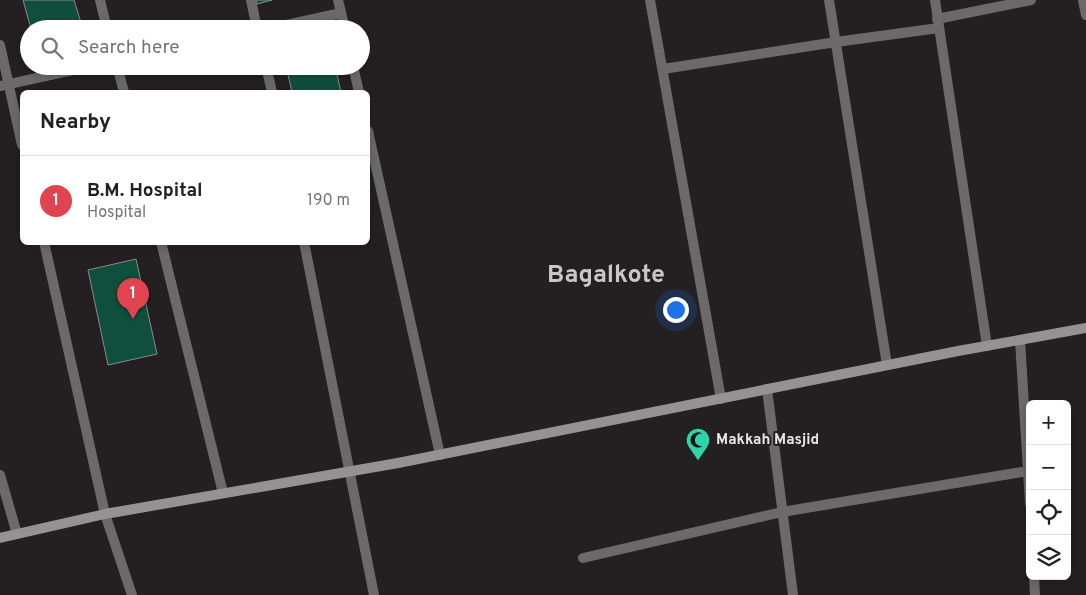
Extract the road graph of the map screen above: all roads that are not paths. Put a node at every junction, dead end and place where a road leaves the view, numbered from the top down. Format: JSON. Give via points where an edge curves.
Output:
{"nodes":[{"id":1,"x":100,"y":0,"type":"edge"},
{"id":2,"x":251,"y":0,"type":"edge"},
{"id":3,"x":338,"y":0,"type":"edge"},
{"id":4,"x":650,"y":0,"type":"edge"},
{"id":5,"x":829,"y":0,"type":"edge"},
{"id":6,"x":934,"y":0,"type":"edge"},
{"id":7,"x":1031,"y":0,"type":"edge"},
{"id":8,"x":1083,"y":0,"type":"edge"},
{"id":9,"x":341,"y":13,"type":"junction"},
{"id":10,"x":1086,"y":15,"type":"edge"},
{"id":11,"x":105,"y":20,"type":"edge"},
{"id":12,"x":255,"y":20,"type":"edge"},
{"id":13,"x":309,"y":20,"type":"edge"},
{"id":14,"x":343,"y":20,"type":"edge"},
{"id":15,"x":938,"y":24,"type":"junction"},
{"id":16,"x":836,"y":42,"type":"junction"},
{"id":17,"x":0,"y":45,"type":"edge"},
{"id":18,"x":663,"y":69,"type":"junction"},
{"id":19,"x":49,"y":75,"type":"edge"},
{"id":20,"x":119,"y":75,"type":"edge"},
{"id":21,"x":268,"y":75,"type":"edge"},
{"id":22,"x":355,"y":75,"type":"edge"},
{"id":23,"x":4,"y":85,"type":"edge"},
{"id":24,"x":123,"y":90,"type":"edge"},
{"id":25,"x":272,"y":90,"type":"edge"},
{"id":26,"x":359,"y":90,"type":"edge"},
{"id":27,"x":20,"y":138,"type":"edge"},
{"id":28,"x":370,"y":140,"type":"edge"},
{"id":29,"x":45,"y":245,"type":"edge"},
{"id":30,"x":162,"y":245,"type":"edge"},
{"id":31,"x":305,"y":245,"type":"edge"},
{"id":32,"x":1086,"y":328,"type":"edge"},
{"id":33,"x":1020,"y":340,"type":"junction"},
{"id":34,"x":987,"y":346,"type":"junction"},
{"id":35,"x":888,"y":366,"type":"junction"},
{"id":36,"x":768,"y":389,"type":"junction"},
{"id":37,"x":721,"y":399,"type":"junction"},
{"id":38,"x":1026,"y":445,"type":"edge"},
{"id":39,"x":440,"y":455,"type":"junction"},
{"id":40,"x":1026,"y":471,"type":"edge"},
{"id":41,"x":349,"y":472,"type":"junction"},
{"id":42,"x":0,"y":476,"type":"edge"},
{"id":43,"x":223,"y":493,"type":"junction"},
{"id":44,"x":782,"y":512,"type":"junction"},
{"id":45,"x":105,"y":514,"type":"junction"},
{"id":46,"x":17,"y":534,"type":"junction"},
{"id":47,"x":0,"y":538,"type":"edge"},
{"id":48,"x":583,"y":558,"type":"dead end"},
{"id":49,"x":1034,"y":580,"type":"edge"},
{"id":50,"x":132,"y":595,"type":"edge"},
{"id":51,"x":374,"y":595,"type":"edge"},
{"id":52,"x":792,"y":595,"type":"edge"},
{"id":53,"x":1035,"y":595,"type":"edge"}],
"edges":[{"from":1,"to":11,"type":"street"},
{"from":2,"to":12,"type":"street"},
{"from":3,"to":9,"type":"street"},
{"from":4,"to":18,"type":"street"},
{"from":5,"to":16,"type":"street"},
{"from":6,"to":15,"type":"street"},
{"from":7,"to":15,"type":"street"},
{"from":8,"to":10,"type":"street"},
{"from":9,"to":13,"type":"street"},
{"from":9,"to":14,"type":"street"},
{"from":15,"to":16,"type":"street"},
{"from":15,"to":34,"type":"street"},
{"from":16,"to":18,"type":"street"},
{"from":16,"to":35,"type":"street"},
{"from":17,"to":23,"type":"street"},
{"from":18,"to":37,"type":"street"},
{"from":19,"to":23,"type":"street"},
{"from":20,"to":24,"type":"street"},
{"from":21,"to":25,"type":"street"},
{"from":22,"to":26,"type":"street"},
{"from":23,"to":27,"type":"street"},
{"from":28,"to":39,"type":"street"},
{"from":29,"to":45,"type":"street"},
{"from":30,"to":43,"type":"street"},
{"from":31,"to":41,"type":"street"},
{"from":32,"to":33,"type":"street"},
{"from":33,"to":34,"type":"street"},
{"from":33,"to":38,"type":"street"},
{"from":34,"to":35,"type":"street"},
{"from":35,"to":36,"type":"street"},
{"from":36,"to":37,"type":"street"},
{"from":36,"to":44,"type":"street"},
{"from":37,"to":39,"type":"street"},
{"from":39,"to":41,"type":"street"},
{"from":40,"to":44,"type":"street"},
{"from":41,"to":43,"type":"street"},
{"from":41,"to":51,"type":"street"},
{"from":42,"to":46,"type":"street"},
{"from":43,"to":45,"type":"street"},
{"from":44,"to":48,"type":"street"},
{"from":44,"to":52,"type":"street"},
{"from":45,"to":46,"type":"street"},
{"from":45,"to":50,"type":"street"},
{"from":46,"to":47,"type":"street"},
{"from":49,"to":53,"type":"street"}]}
